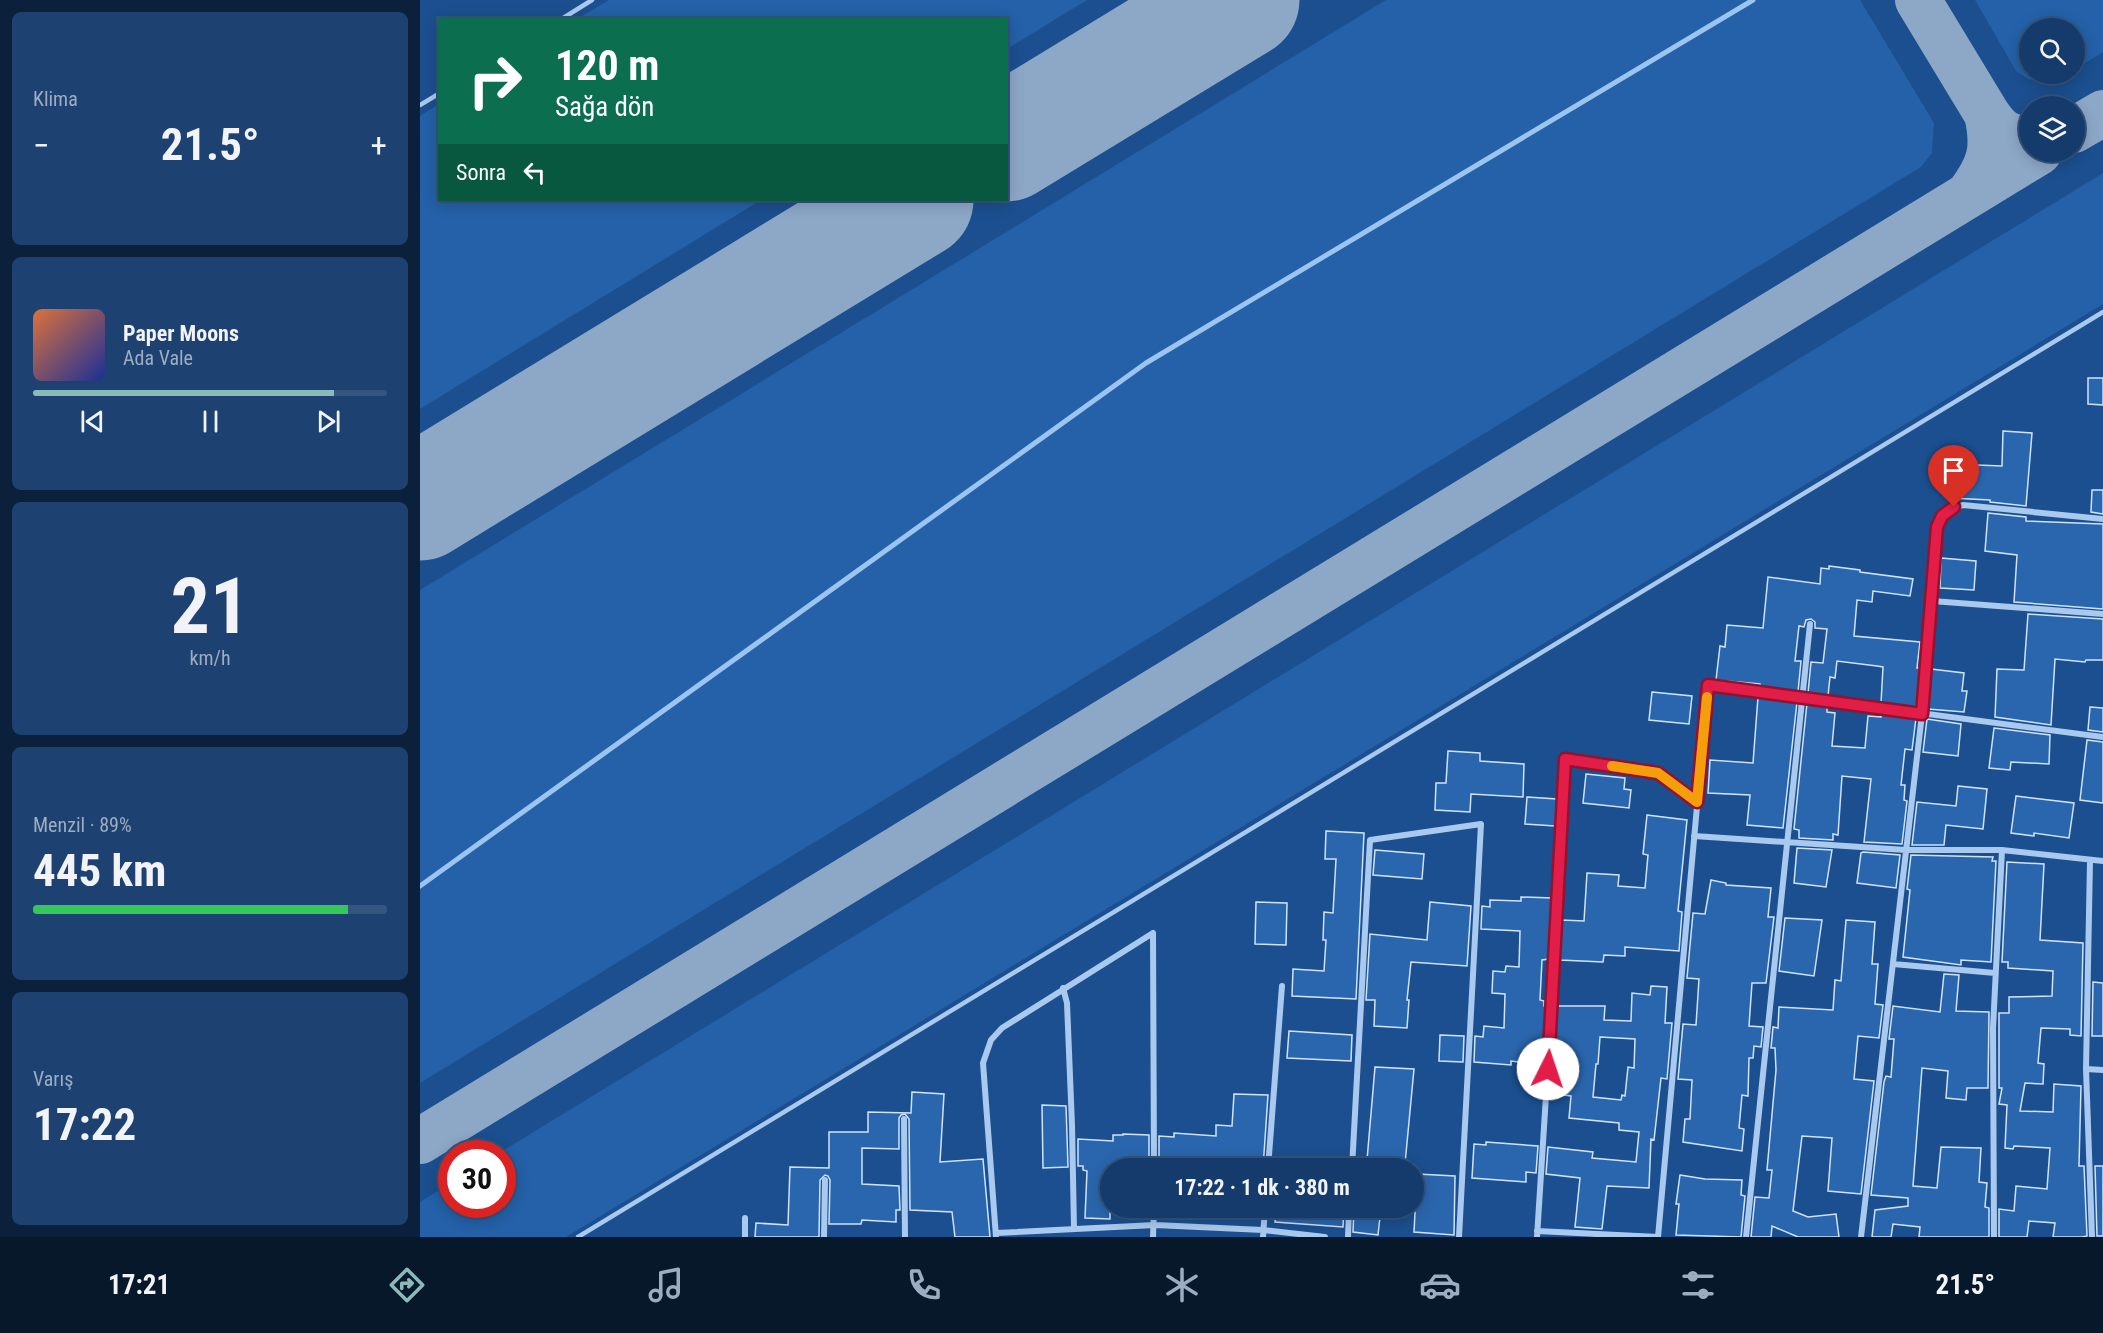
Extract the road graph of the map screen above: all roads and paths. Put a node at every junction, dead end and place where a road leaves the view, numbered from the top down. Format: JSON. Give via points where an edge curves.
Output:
{"nodes":[{"id":1,"x":592,"y":0,"type":"edge"},
{"id":2,"x":563,"y":18,"type":"edge"},
{"id":3,"x":438,"y":94,"type":"edge"},
{"id":4,"x":420,"y":105,"type":"edge"},
{"id":5,"x":2103,"y":312,"type":"edge"},
{"id":6,"x":2103,"y":519,"type":"edge"},
{"id":7,"x":1932,"y":601,"type":"junction"},
{"id":8,"x":2103,"y":614,"type":"edge"},
{"id":9,"x":1810,"y":624,"type":"dead end"},
{"id":10,"x":1803,"y":698,"type":"junction"},
{"id":11,"x":1922,"y":714,"type":"junction"},
{"id":12,"x":2103,"y":737,"type":"edge"},
{"id":13,"x":1697,"y":802,"type":"junction"},
{"id":14,"x":1694,"y":836,"type":"junction"},
{"id":15,"x":1787,"y":842,"type":"junction"},
{"id":16,"x":1906,"y":850,"type":"junction"},
{"id":17,"x":2002,"y":850,"type":"junction"},
{"id":18,"x":2090,"y":861,"type":"junction"},
{"id":19,"x":2103,"y":861,"type":"edge"},
{"id":20,"x":1893,"y":964,"type":"junction"},
{"id":21,"x":1995,"y":973,"type":"junction"},
{"id":22,"x":1282,"y":986,"type":"dead end"},
{"id":23,"x":1063,"y":988,"type":"junction"},
{"id":24,"x":2086,"y":1069,"type":"junction"},
{"id":25,"x":2103,"y":1070,"type":"edge"},
{"id":26,"x":904,"y":1119,"type":"dead end"},
{"id":27,"x":1154,"y":1158,"type":"edge"},
{"id":28,"x":1269,"y":1158,"type":"edge"},
{"id":29,"x":1353,"y":1158,"type":"edge"},
{"id":30,"x":825,"y":1180,"type":"dead end"},
{"id":31,"x":745,"y":1218,"type":"dead end"},
{"id":32,"x":1155,"y":1218,"type":"edge"},
{"id":33,"x":1264,"y":1218,"type":"edge"},
{"id":34,"x":1349,"y":1218,"type":"edge"},
{"id":35,"x":1155,"y":1225,"type":"junction"},
{"id":36,"x":1074,"y":1229,"type":"junction"},
{"id":37,"x":1263,"y":1234,"type":"edge"},
{"id":38,"x":1537,"y":1234,"type":"edge"},
{"id":39,"x":996,"y":1235,"type":"edge"},
{"id":40,"x":578,"y":1237,"type":"edge"},
{"id":41,"x":745,"y":1237,"type":"edge"},
{"id":42,"x":824,"y":1237,"type":"edge"},
{"id":43,"x":905,"y":1237,"type":"edge"},
{"id":44,"x":1153,"y":1237,"type":"edge"},
{"id":45,"x":1325,"y":1237,"type":"edge"},
{"id":46,"x":1348,"y":1237,"type":"edge"},
{"id":47,"x":1459,"y":1237,"type":"edge"},
{"id":48,"x":1658,"y":1237,"type":"edge"},
{"id":49,"x":1746,"y":1237,"type":"edge"},
{"id":50,"x":1861,"y":1237,"type":"edge"},
{"id":51,"x":1994,"y":1237,"type":"edge"},
{"id":52,"x":2092,"y":1237,"type":"edge"}],
"edges":[{"from":1,"to":2,"type":"lane"},
{"from":3,"to":4,"type":"lane"},
{"from":5,"to":40,"type":"lane"},
{"from":6,"to":7,"type":"street","via":[[1954,507],[1942,516],[1937,527]]},
{"from":7,"to":8,"type":"street"},
{"from":7,"to":11,"type":"street"},
{"from":9,"to":10,"type":"street"},
{"from":10,"to":11,"type":"street"},
{"from":10,"to":13,"type":"street","via":[[1708,685]]},
{"from":10,"to":15,"type":"street"},
{"from":11,"to":12,"type":"street"},
{"from":11,"to":16,"type":"street"},
{"from":13,"to":14,"type":"street"},
{"from":13,"to":38,"type":"street","via":[[1658,773],[1565,759]]},
{"from":14,"to":15,"type":"street"},
{"from":14,"to":48,"type":"street"},
{"from":15,"to":16,"type":"street"},
{"from":15,"to":49,"type":"street"},
{"from":16,"to":17,"type":"street"},
{"from":16,"to":20,"type":"street"},
{"from":17,"to":18,"type":"street"},
{"from":17,"to":21,"type":"street"},
{"from":18,"to":19,"type":"street"},
{"from":18,"to":24,"type":"street"},
{"from":20,"to":21,"type":"street"},
{"from":20,"to":50,"type":"street"},
{"from":21,"to":51,"type":"street"},
{"from":22,"to":28,"type":"street"},
{"from":23,"to":27,"type":"street","via":[[1153,933]]},
{"from":23,"to":36,"type":"street","via":[[1067,1004]]},
{"from":23,"to":39,"type":"street","via":[[1002,1028],[984,1055]]},
{"from":24,"to":25,"type":"street"},
{"from":24,"to":52,"type":"street"},
{"from":26,"to":43,"type":"street"},
{"from":29,"to":47,"type":"street","via":[[1370,840],[1481,824]]},
{"from":30,"to":42,"type":"street"},
{"from":31,"to":41,"type":"street"},
{"from":32,"to":35,"type":"street"},
{"from":33,"to":37,"type":"street"},
{"from":34,"to":46,"type":"street"},
{"from":35,"to":36,"type":"street"},
{"from":35,"to":37,"type":"street"},
{"from":35,"to":44,"type":"street"},
{"from":36,"to":39,"type":"street"},
{"from":37,"to":45,"type":"street"},
{"from":38,"to":48,"type":"street"}]}
